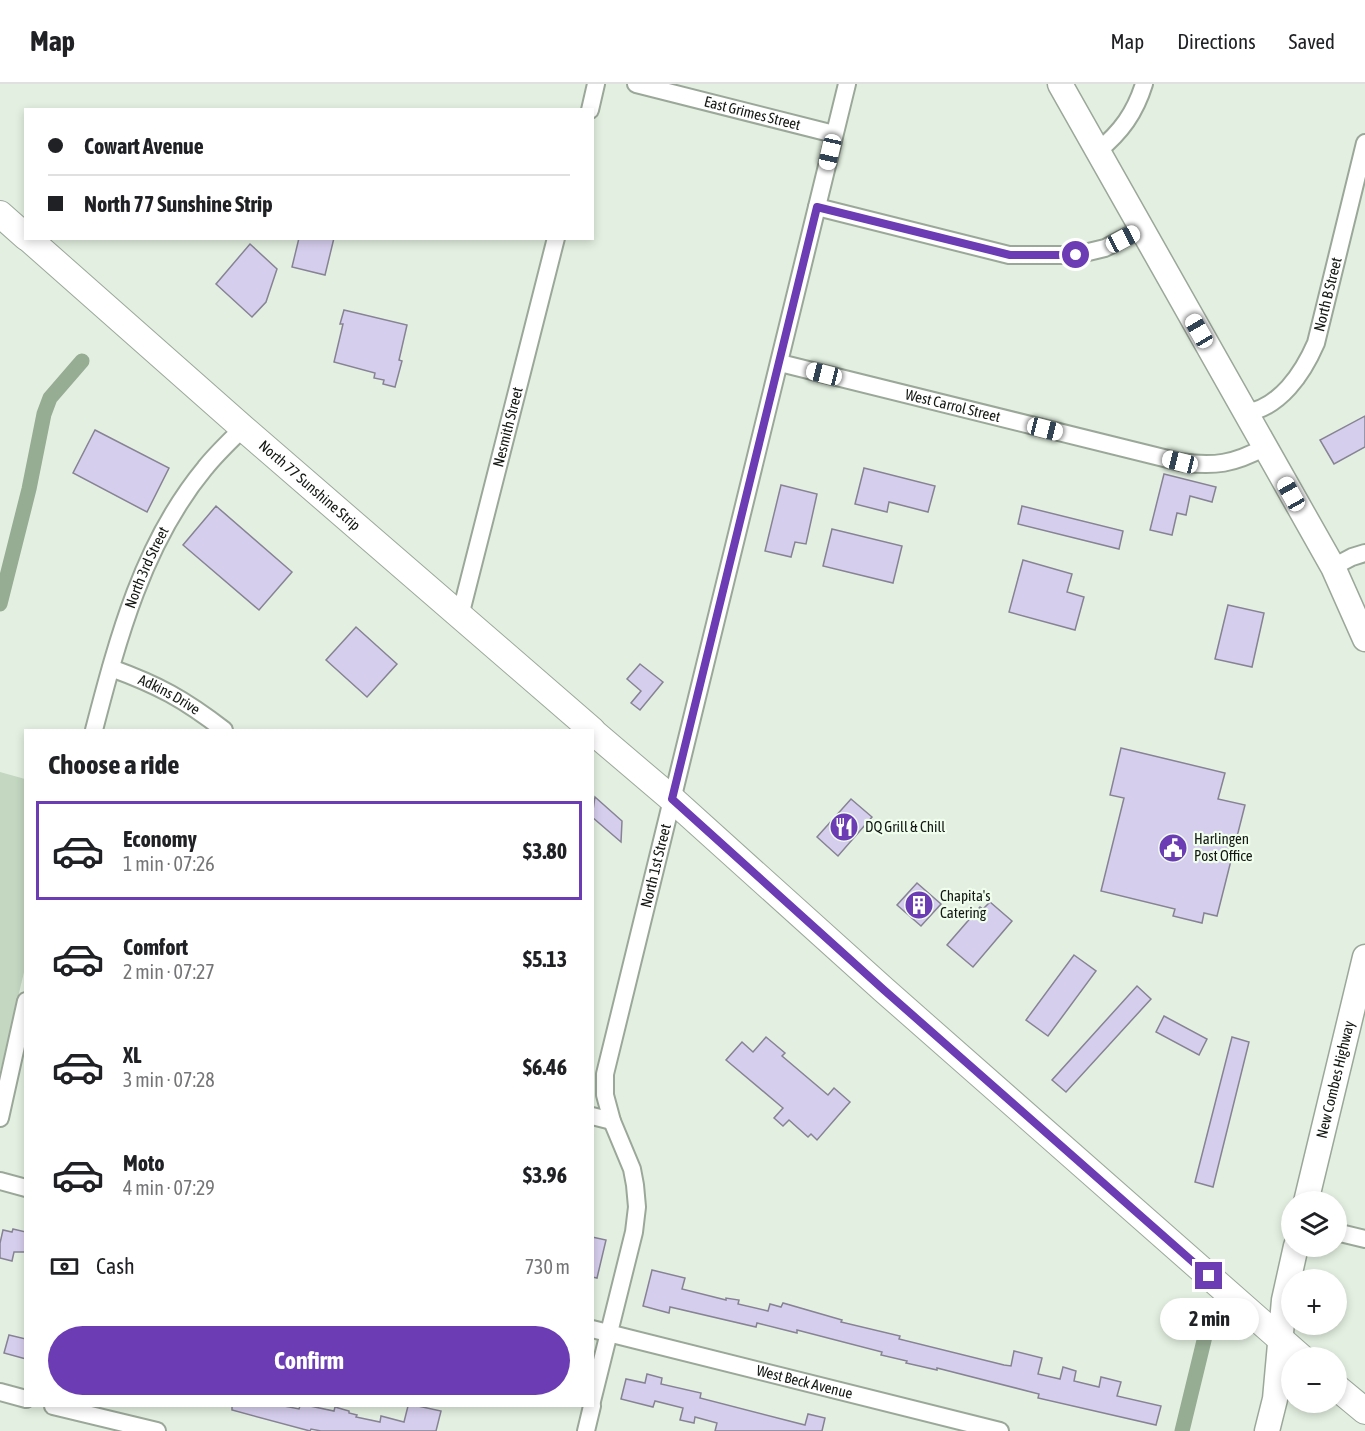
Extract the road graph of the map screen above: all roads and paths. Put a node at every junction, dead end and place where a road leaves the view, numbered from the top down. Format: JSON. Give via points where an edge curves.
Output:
{"nodes":[{"id":1,"x":596,"y":84,"type":"edge"},
{"id":2,"x":636,"y":84,"type":"edge"},
{"id":3,"x":847,"y":84,"type":"edge"},
{"id":4,"x":1060,"y":84,"type":"edge"},
{"id":5,"x":1144,"y":84,"type":"edge"},
{"id":6,"x":590,"y":108,"type":"edge"},
{"id":7,"x":834,"y":134,"type":"junction"},
{"id":8,"x":1365,"y":144,"type":"edge"},
{"id":9,"x":1098,"y":151,"type":"junction"},
{"id":10,"x":817,"y":207,"type":"junction"},
{"id":11,"x":0,"y":214,"type":"edge"},
{"id":12,"x":1141,"y":229,"type":"junction"},
{"id":13,"x":24,"y":236,"type":"edge"},
{"id":14,"x":28,"y":240,"type":"edge"},
{"id":15,"x":555,"y":240,"type":"edge"},
{"id":16,"x":780,"y":363,"type":"junction"},
{"id":17,"x":1245,"y":413,"type":"junction"},
{"id":18,"x":243,"y":428,"type":"junction"},
{"id":19,"x":1265,"y":447,"type":"junction"},
{"id":20,"x":1365,"y":553,"type":"edge"},
{"id":21,"x":1333,"y":567,"type":"junction"},
{"id":22,"x":460,"y":616,"type":"junction"},
{"id":23,"x":1365,"y":639,"type":"edge"},
{"id":24,"x":111,"y":668,"type":"junction"},
{"id":25,"x":94,"y":729,"type":"edge"},
{"id":26,"x":223,"y":729,"type":"edge"},
{"id":27,"x":590,"y":729,"type":"edge"},
{"id":28,"x":594,"y":733,"type":"edge"},
{"id":29,"x":672,"y":799,"type":"junction"},
{"id":30,"x":1365,"y":957,"type":"edge"},
{"id":31,"x":1361,"y":994,"type":"edge"},
{"id":32,"x":24,"y":1010,"type":"edge"},
{"id":33,"x":594,"y":1116,"type":"edge"},
{"id":34,"x":0,"y":1118,"type":"edge"},
{"id":35,"x":612,"y":1121,"type":"junction"},
{"id":36,"x":0,"y":1181,"type":"edge"},
{"id":37,"x":24,"y":1187,"type":"edge"},
{"id":38,"x":1309,"y":1191,"type":"edge"},
{"id":39,"x":1347,"y":1235,"type":"edge"},
{"id":40,"x":1365,"y":1239,"type":"edge"},
{"id":41,"x":1294,"y":1257,"type":"edge"},
{"id":42,"x":601,"y":1331,"type":"edge"},
{"id":43,"x":1281,"y":1339,"type":"junction"},
{"id":44,"x":1290,"y":1347,"type":"edge"},
{"id":45,"x":594,"y":1387,"type":"edge"},
{"id":46,"x":0,"y":1392,"type":"edge"},
{"id":47,"x":1347,"y":1396,"type":"edge"},
{"id":48,"x":24,"y":1398,"type":"edge"},
{"id":49,"x":57,"y":1407,"type":"edge"},
{"id":50,"x":591,"y":1407,"type":"edge"},
{"id":51,"x":1365,"y":1412,"type":"edge"},
{"id":52,"x":157,"y":1431,"type":"edge"},
{"id":53,"x":585,"y":1431,"type":"edge"},
{"id":54,"x":1000,"y":1431,"type":"edge"},
{"id":55,"x":1267,"y":1431,"type":"edge"}],
"edges":[{"from":1,"to":6,"type":"street"},
{"from":2,"to":7,"type":"street","name":"East Grimes Street"},
{"from":3,"to":7,"type":"street","name":"North 1st Street"},
{"from":4,"to":9,"type":"street"},
{"from":5,"to":9,"type":"street","via":[[1129,120]]},
{"from":7,"to":10,"type":"street","name":"North 1st Street"},
{"from":8,"to":17,"type":"street","name":"North B Street","via":[[1316,343],[1308,361],[1288,389],[1257,411]]},
{"from":9,"to":12,"type":"street"},
{"from":10,"to":12,"type":"street","via":[[1010,255],[1076,255],[1104,248]]},
{"from":10,"to":16,"type":"street","name":"North 1st Street"},
{"from":11,"to":13,"type":"main road","name":"North 77 Sunshine Strip"},
{"from":12,"to":17,"type":"street"},
{"from":14,"to":18,"type":"main road","name":"North 77 Sunshine Strip"},
{"from":15,"to":22,"type":"street","name":"Nesmith Street"},
{"from":16,"to":19,"type":"street","name":"West Carrol Street","via":[[1180,462],[1218,465]]},
{"from":16,"to":29,"type":"street","name":"North 1st Street"},
{"from":17,"to":19,"type":"street"},
{"from":18,"to":22,"type":"main road","name":"North 77 Sunshine Strip"},
{"from":18,"to":24,"type":"street","name":"North 3rd Street","via":[[204,468],[155,546],[128,611]]},
{"from":19,"to":21,"type":"street"},
{"from":20,"to":21,"type":"street"},
{"from":21,"to":23,"type":"street"},
{"from":22,"to":27,"type":"main road","name":"North 77 Sunshine Strip"},
{"from":24,"to":25,"type":"street","name":"North 3rd Street"},
{"from":24,"to":26,"type":"street","name":"Adkins Drive","via":[[161,687]]},
{"from":28,"to":29,"type":"main road","name":"North 77 Sunshine Strip"},
{"from":29,"to":35,"type":"street","name":"North 1st Street","via":[[605,1074],[605,1095]]},
{"from":29,"to":43,"type":"main road","name":"North 77 Sunshine Strip"},
{"from":30,"to":31,"type":"street","name":"New Combes Highway"},
{"from":31,"to":38,"type":"street","name":"New Combes Highway"},
{"from":32,"to":34,"type":"street"},
{"from":33,"to":35,"type":"street"},
{"from":35,"to":42,"type":"street","name":"North 1st Street","via":[[632,1169],[637,1207],[634,1232]]},
{"from":36,"to":37,"type":"street"},
{"from":39,"to":40,"type":"street"},
{"from":41,"to":43,"type":"street"},
{"from":42,"to":45,"type":"street","name":"North 1st Street"},
{"from":42,"to":54,"type":"street","name":"West Beck Avenue"},
{"from":43,"to":44,"type":"main road","name":"North 77 Sunshine Strip"},
{"from":43,"to":55,"type":"street","via":[[1275,1399]]},
{"from":46,"to":48,"type":"street"},
{"from":47,"to":51,"type":"main road"},
{"from":49,"to":52,"type":"street"},
{"from":50,"to":53,"type":"street","name":"North 1st Street"}]}
